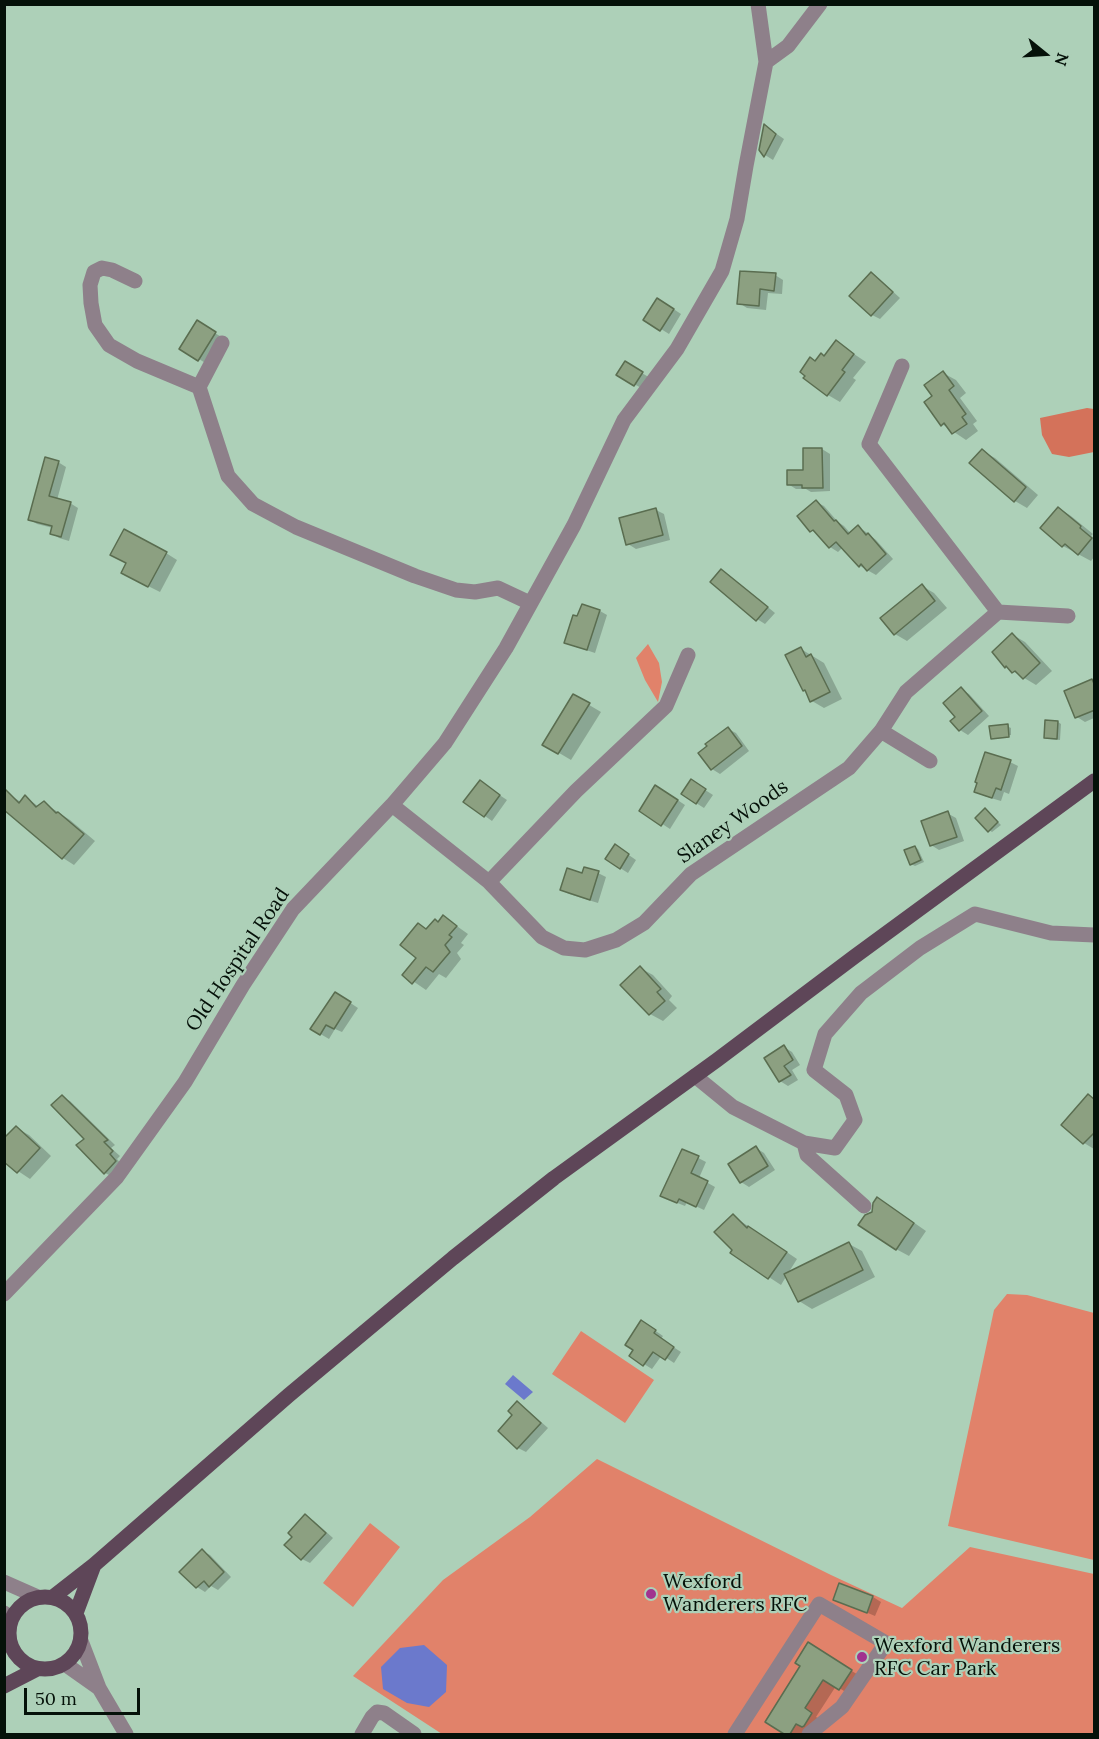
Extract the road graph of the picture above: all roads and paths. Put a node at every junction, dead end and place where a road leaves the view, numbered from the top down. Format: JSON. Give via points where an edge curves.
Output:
{"nodes":[{"id":1,"x":758,"y":4,"type":"edge"},
{"id":2,"x":820,"y":4,"type":"edge"},
{"id":3,"x":766,"y":63,"type":"junction"},
{"id":4,"x":135,"y":281,"type":"dead end"},
{"id":5,"x":222,"y":343,"type":"dead end"},
{"id":6,"x":902,"y":366,"type":"dead end"},
{"id":7,"x":199,"y":387,"type":"junction"},
{"id":8,"x":530,"y":603,"type":"junction"},
{"id":9,"x":998,"y":612,"type":"junction"},
{"id":10,"x":1068,"y":616,"type":"dead end"},
{"id":11,"x":688,"y":655,"type":"dead end"},
{"id":12,"x":881,"y":731,"type":"junction"},
{"id":13,"x":930,"y":761,"type":"dead end"},
{"id":14,"x":1095,"y":781,"type":"edge"},
{"id":15,"x":392,"y":805,"type":"junction"},
{"id":16,"x":489,"y":882,"type":"junction"},
{"id":17,"x":1095,"y":935,"type":"edge"},
{"id":18,"x":694,"y":1076,"type":"junction"},
{"id":19,"x":804,"y":1143,"type":"junction"},
{"id":20,"x":864,"y":1206,"type":"dead end"},
{"id":21,"x":4,"y":1294,"type":"edge"},
{"id":22,"x":94,"y":1565,"type":"junction"},
{"id":23,"x":4,"y":1582,"type":"edge"},
{"id":24,"x":45,"y":1597,"type":"junction"},
{"id":25,"x":76,"y":1613,"type":"junction"},
{"id":26,"x":7,"y":1632,"type":"edge"},
{"id":27,"x":81,"y":1641,"type":"junction"},
{"id":28,"x":65,"y":1664,"type":"junction"},
{"id":29,"x":37,"y":1669,"type":"junction"},
{"id":30,"x":4,"y":1686,"type":"edge"},
{"id":31,"x":99,"y":1688,"type":"junction"},
{"id":32,"x":126,"y":1734,"type":"edge"},
{"id":33,"x":362,"y":1734,"type":"edge"},
{"id":34,"x":414,"y":1734,"type":"edge"},
{"id":35,"x":735,"y":1734,"type":"edge"},
{"id":36,"x":809,"y":1734,"type":"edge"}],
"edges":[{"from":1,"to":3,"type":"street","name":"Old Hospital Road"},
{"from":2,"to":3,"type":"street","via":[[788,46]]},
{"from":3,"to":8,"type":"street","name":"Old Hospital Road","via":[[737,219],[722,271],[677,348],[624,420],[574,525]]},
{"from":4,"to":7,"type":"street","via":[[112,270],[102,268],[94,272],[90,285],[95,325],[109,345]]},
{"from":5,"to":7,"type":"street"},
{"from":6,"to":9,"type":"street","via":[[869,444]]},
{"from":7,"to":8,"type":"street","via":[[228,476],[254,504],[296,527],[415,576],[456,590],[498,588]]},
{"from":8,"to":15,"type":"street","name":"Old Hospital Road","via":[[506,648],[445,742]]},
{"from":9,"to":10,"type":"street"},
{"from":9,"to":12,"type":"street","name":"Slaney Woods","via":[[906,692]]},
{"from":11,"to":16,"type":"street","via":[[666,705]]},
{"from":12,"to":13,"type":"street"},
{"from":12,"to":16,"type":"street","name":"Slaney Woods","via":[[849,768],[691,874],[644,923],[616,940],[585,950],[564,948],[542,937]]},
{"from":14,"to":18,"type":"main road"},
{"from":15,"to":16,"type":"street","name":"Slaney Woods"},
{"from":15,"to":21,"type":"street","name":"Old Hospital Road","via":[[293,909],[185,1082],[117,1177]]},
{"from":17,"to":19,"type":"street","via":[[1052,933],[975,914],[920,948],[861,993],[825,1034],[814,1070],[846,1095],[855,1120],[836,1148]]},
{"from":18,"to":19,"type":"street","via":[[733,1107]]},
{"from":18,"to":22,"type":"main road","via":[[453,1258]]},
{"from":19,"to":20,"type":"street","via":[[807,1155]]},
{"from":22,"to":24,"type":"main road"},
{"from":22,"to":25,"type":"main road"},
{"from":23,"to":24,"type":"street"},
{"from":24,"to":25,"type":"main road","via":[[66,1603]]},
{"from":24,"to":26,"type":"main road","via":[[25,1602],[15,1612]]},
{"from":25,"to":27,"type":"main road"},
{"from":26,"to":29,"type":"main road","via":[[14,1653]]},
{"from":27,"to":28,"type":"main road"},
{"from":27,"to":31,"type":"street"},
{"from":28,"to":29,"type":"main road"},
{"from":28,"to":31,"type":"street"},
{"from":29,"to":30,"type":"main road"},
{"from":31,"to":32,"type":"street"},
{"from":33,"to":34,"type":"street","via":[[377,1712]]},
{"from":35,"to":36,"type":"street","via":[[819,1604],[886,1643],[842,1707]]}]}
